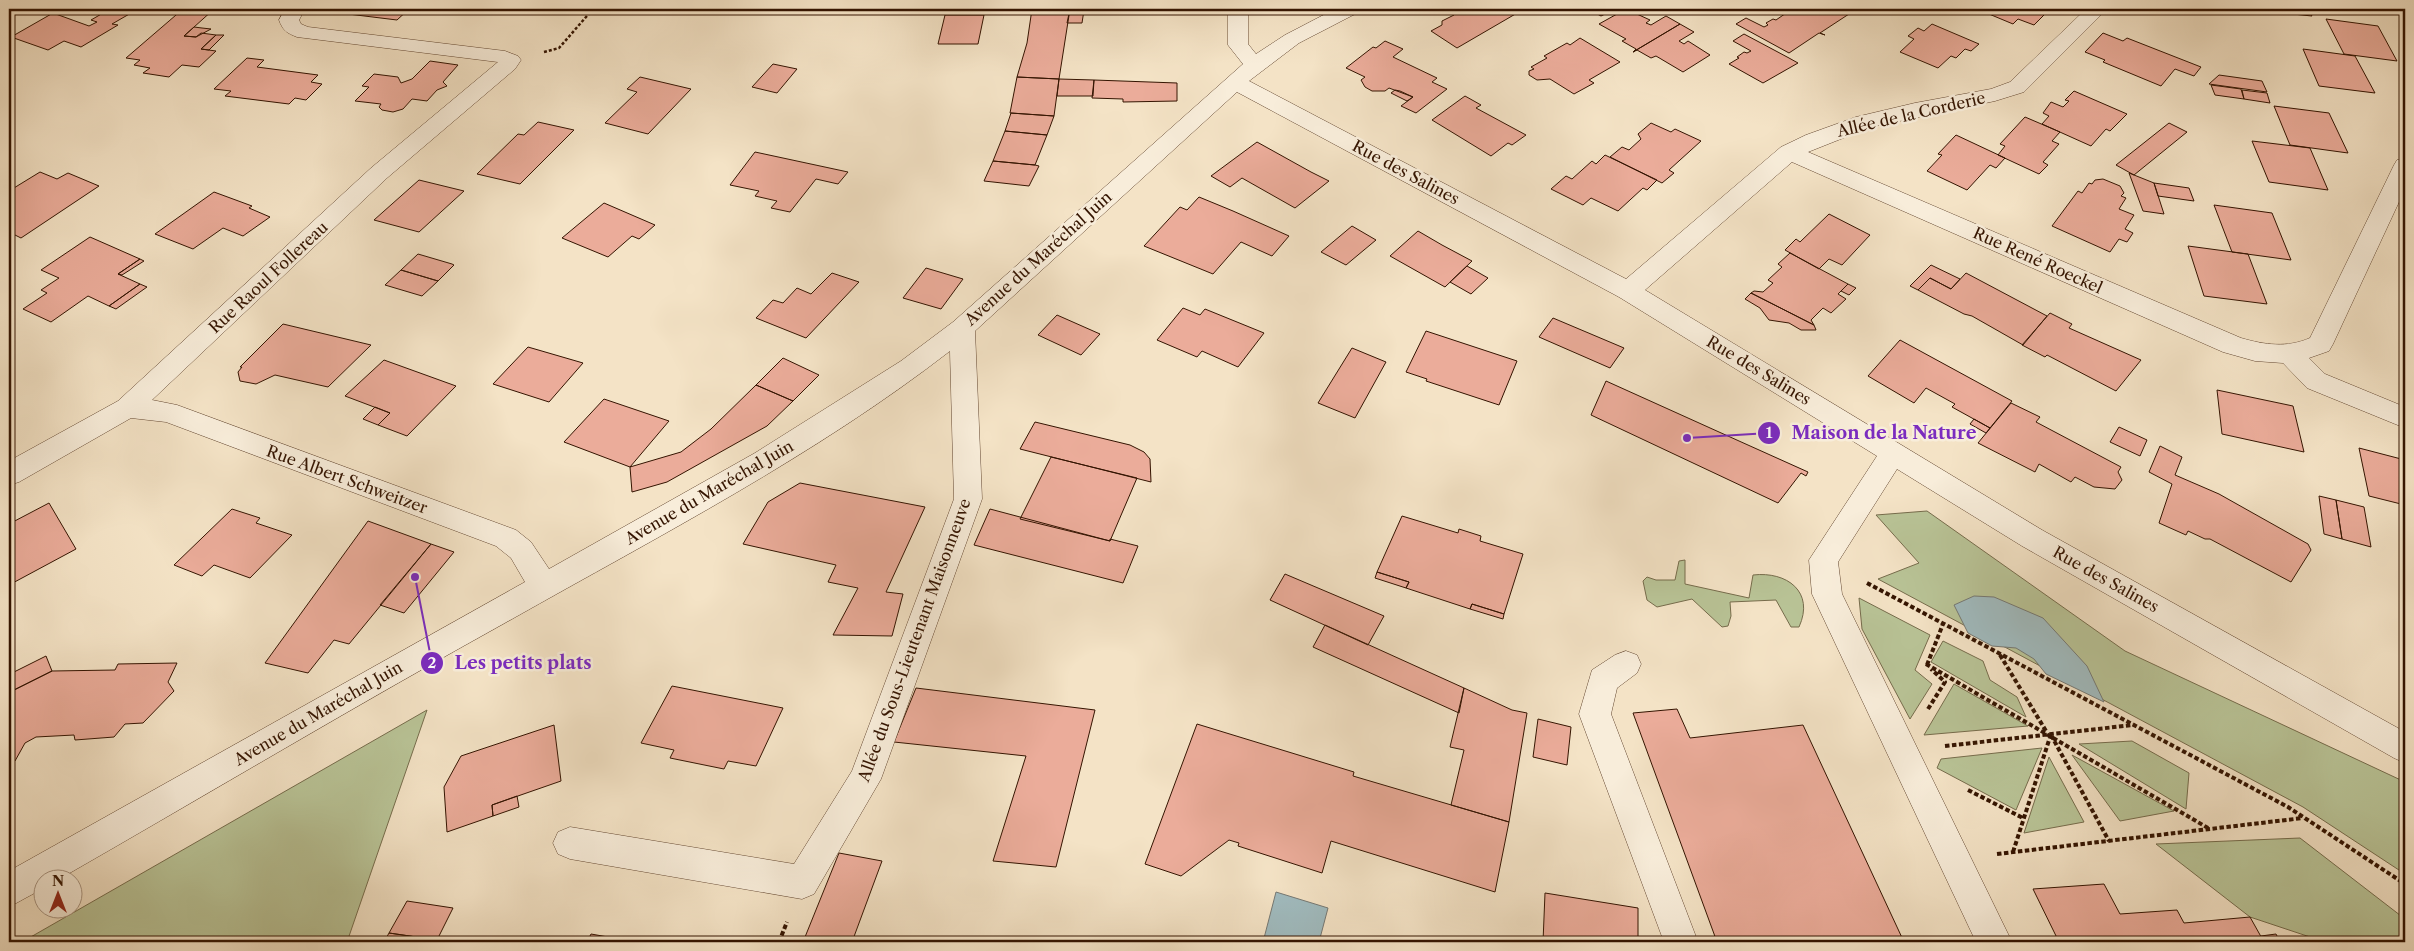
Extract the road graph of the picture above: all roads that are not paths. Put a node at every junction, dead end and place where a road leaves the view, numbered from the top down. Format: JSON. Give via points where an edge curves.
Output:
{"nodes":[{"id":1,"x":295,"y":9,"type":"edge"},
{"id":2,"x":1238,"y":9,"type":"edge"},
{"id":3,"x":1350,"y":9,"type":"edge"},
{"id":4,"x":2097,"y":9,"type":"edge"},
{"id":5,"x":1254,"y":65,"type":"junction"},
{"id":6,"x":1235,"y":82,"type":"junction"},
{"id":7,"x":1789,"y":152,"type":"junction"},
{"id":8,"x":2405,"y":165,"type":"edge"},
{"id":9,"x":1628,"y":291,"type":"junction"},
{"id":10,"x":962,"y":328,"type":"junction"},
{"id":11,"x":2290,"y":355,"type":"junction"},
{"id":12,"x":127,"y":408,"type":"junction"},
{"id":13,"x":2405,"y":418,"type":"edge"},
{"id":14,"x":1894,"y":452,"type":"junction"},
{"id":15,"x":9,"y":474,"type":"edge"},
{"id":16,"x":544,"y":587,"type":"junction"},
{"id":17,"x":1626,"y":664,"type":"dead end"},
{"id":18,"x":2405,"y":748,"type":"edge"},
{"id":19,"x":570,"y":843,"type":"dead end"},
{"id":20,"x":9,"y":890,"type":"edge"},
{"id":21,"x":1681,"y":942,"type":"edge"},
{"id":22,"x":1994,"y":942,"type":"edge"}],
"edges":[{"from":1,"to":12,"type":"street","name":"Rue Raoul Follereau","via":[[289,20],[292,28],[304,32],[511,60],[379,173]]},
{"from":2,"to":5,"type":"street","via":[[1238,45]]},
{"from":3,"to":5,"type":"street","name":"Avenue du Maréchal Juin","via":[[1292,39]]},
{"from":4,"to":7,"type":"street","name":"Allée de la Corderie","via":[[2017,87],[1995,95],[1857,123],[1820,135]]},
{"from":5,"to":6,"type":"street","name":"Avenue du Maréchal Juin"},
{"from":6,"to":9,"type":"street","name":"Rue des Salines"},
{"from":6,"to":10,"type":"street","name":"Avenue du Maréchal Juin"},
{"from":7,"to":9,"type":"street","name":"Allée de la Corderie"},
{"from":7,"to":11,"type":"street","name":"Rue René Roeckel","via":[[2232,345],[2264,355]]},
{"from":8,"to":11,"type":"street","name":"Rue René Roeckel","via":[[2320,344]]},
{"from":9,"to":14,"type":"street","name":"Rue des Salines"},
{"from":10,"to":16,"type":"street","name":"Avenue du Maréchal Juin","via":[[910,368],[765,461]]},
{"from":10,"to":19,"type":"street","name":"Allée du Sous-Lieutenant Maisonneuve","via":[[968,499],[865,779],[802,882]]},
{"from":11,"to":13,"type":"street","via":[[2316,380]]},
{"from":12,"to":15,"type":"street","name":"Rue Raoul Follereau"},
{"from":12,"to":16,"type":"street","name":"Rue Albert Schweitzer","via":[[168,412],[506,538],[522,550]]},
{"from":14,"to":18,"type":"street","name":"Rue des Salines","via":[[2032,538]]},
{"from":14,"to":22,"type":"street","via":[[1823,560],[1827,594]]},
{"from":16,"to":20,"type":"street","name":"Avenue du Maréchal Juin"},
{"from":17,"to":21,"type":"street","via":[[1603,680],[1595,714]]}]}
